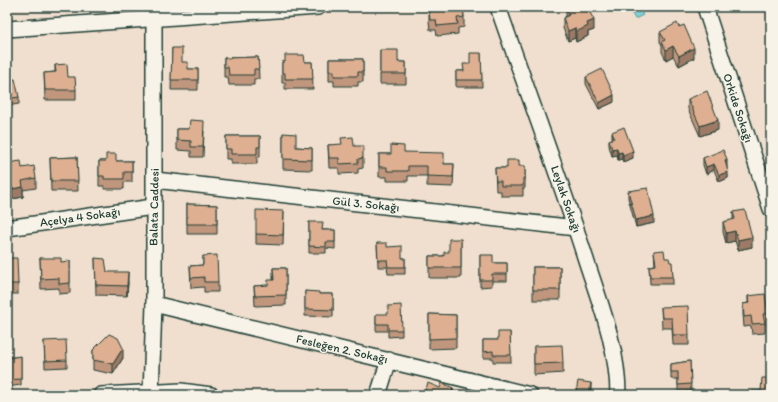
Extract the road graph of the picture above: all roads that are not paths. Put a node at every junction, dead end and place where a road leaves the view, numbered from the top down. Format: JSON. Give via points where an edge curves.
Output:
{"nodes":[{"id":1,"x":318,"y":7,"type":"edge"},
{"id":2,"x":498,"y":7,"type":"edge"},
{"id":3,"x":705,"y":7,"type":"edge"},
{"id":4,"x":153,"y":13,"type":"edge"},
{"id":5,"x":7,"y":29,"type":"edge"},
{"id":6,"x":155,"y":180,"type":"junction"},
{"id":7,"x":153,"y":207,"type":"junction"},
{"id":8,"x":771,"y":209,"type":"edge"},
{"id":9,"x":7,"y":228,"type":"edge"},
{"id":10,"x":576,"y":228,"type":"junction"},
{"id":11,"x":154,"y":304,"type":"junction"},
{"id":12,"x":389,"y":360,"type":"junction"},
{"id":13,"x":151,"y":393,"type":"edge"},
{"id":14,"x":102,"y":395,"type":"edge"},
{"id":15,"x":211,"y":395,"type":"edge"},
{"id":16,"x":378,"y":395,"type":"edge"},
{"id":17,"x":530,"y":395,"type":"edge"},
{"id":18,"x":618,"y":395,"type":"edge"}],
"edges":[{"from":1,"to":4,"type":"street"},
{"from":2,"to":10,"type":"street","name":"Leylak Sokağı"},
{"from":3,"to":8,"type":"street","name":"Orkide Sokağı"},
{"from":4,"to":5,"type":"street"},
{"from":4,"to":6,"type":"street","name":"Balata Caddesi"},
{"from":6,"to":7,"type":"street","name":"Balata Caddesi"},
{"from":6,"to":10,"type":"street","name":"Gül 3. Sokağı"},
{"from":7,"to":9,"type":"street","name":"Açelya 4 Sokağı"},
{"from":7,"to":11,"type":"street","name":"Balata Caddesi"},
{"from":10,"to":18,"type":"street","name":"Leylak Sokağı","via":[[606,321],[615,357]]},
{"from":11,"to":12,"type":"street","name":"Fesleğen 2. Sokağı"},
{"from":11,"to":13,"type":"street","name":"Balata Caddesi"},
{"from":12,"to":16,"type":"street"},
{"from":12,"to":17,"type":"street","name":"Fesleğen 2. Sokağı"},
{"from":13,"to":14,"type":"street"},
{"from":13,"to":15,"type":"street","via":[[181,391]]}]}
